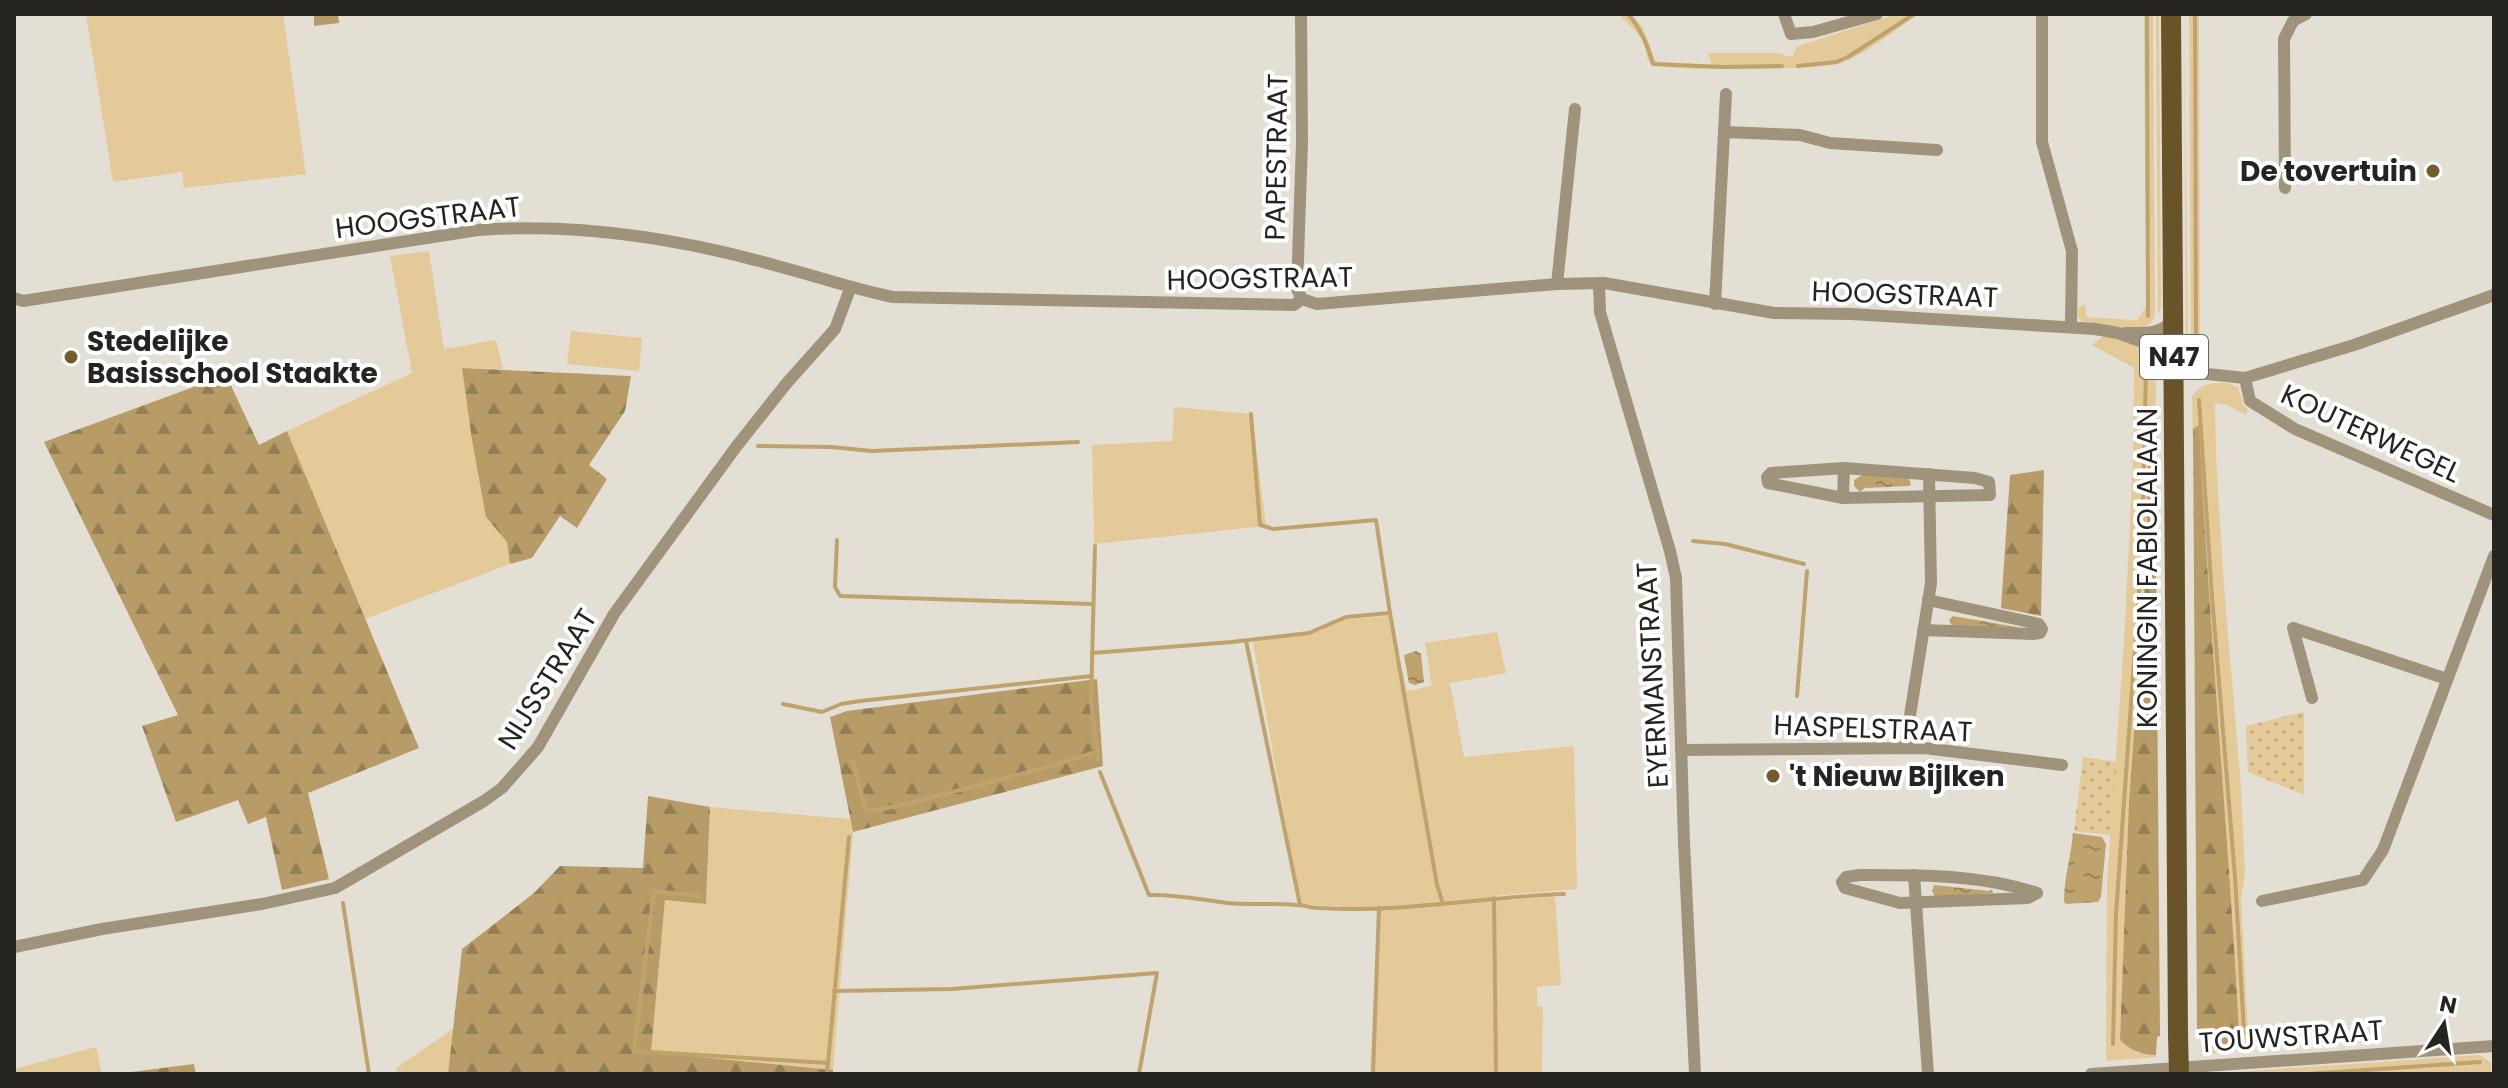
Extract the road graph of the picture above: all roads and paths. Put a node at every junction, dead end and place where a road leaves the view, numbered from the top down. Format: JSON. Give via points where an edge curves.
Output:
{"nodes":[{"id":1,"x":1301,"y":14,"type":"edge"},
{"id":2,"x":1784,"y":14,"type":"edge"},
{"id":3,"x":1877,"y":14,"type":"edge"},
{"id":4,"x":2042,"y":14,"type":"edge"},
{"id":5,"x":2171,"y":14,"type":"edge"},
{"id":6,"x":2306,"y":14,"type":"edge"},
{"id":7,"x":1726,"y":94,"type":"dead end"},
{"id":8,"x":1575,"y":109,"type":"dead end"},
{"id":9,"x":1724,"y":132,"type":"junction"},
{"id":10,"x":1937,"y":150,"type":"dead end"},
{"id":11,"x":2285,"y":188,"type":"dead end"},
{"id":12,"x":1557,"y":284,"type":"junction"},
{"id":13,"x":1599,"y":284,"type":"junction"},
{"id":14,"x":850,"y":289,"type":"junction"},
{"id":15,"x":2494,"y":295,"type":"edge"},
{"id":16,"x":14,"y":298,"type":"edge"},
{"id":17,"x":1302,"y":299,"type":"junction"},
{"id":18,"x":1715,"y":304,"type":"junction"},
{"id":19,"x":2174,"y":319,"type":"junction"},
{"id":20,"x":2071,"y":326,"type":"junction"},
{"id":21,"x":2118,"y":333,"type":"junction"},
{"id":22,"x":2174,"y":358,"type":"junction"},
{"id":23,"x":2245,"y":378,"type":"junction"},
{"id":24,"x":1844,"y":468,"type":"junction"},
{"id":25,"x":1929,"y":474,"type":"junction"},
{"id":26,"x":1930,"y":497,"type":"junction"},
{"id":27,"x":1843,"y":498,"type":"junction"},
{"id":28,"x":2494,"y":515,"type":"edge"},
{"id":29,"x":2494,"y":556,"type":"edge"},
{"id":30,"x":1928,"y":600,"type":"junction"},
{"id":31,"x":1923,"y":630,"type":"junction"},
{"id":32,"x":2447,"y":679,"type":"junction"},
{"id":33,"x":2312,"y":698,"type":"dead end"},
{"id":34,"x":1905,"y":747,"type":"junction"},
{"id":35,"x":1681,"y":750,"type":"junction"},
{"id":36,"x":2062,"y":765,"type":"dead end"},
{"id":37,"x":1914,"y":875,"type":"junction"},
{"id":38,"x":2262,"y":901,"type":"dead end"},
{"id":39,"x":1915,"y":903,"type":"junction"},
{"id":40,"x":14,"y":947,"type":"edge"},
{"id":41,"x":2494,"y":1046,"type":"edge"},
{"id":42,"x":1695,"y":1074,"type":"edge"},
{"id":43,"x":1928,"y":1074,"type":"edge"},
{"id":44,"x":2091,"y":1074,"type":"edge"},
{"id":45,"x":2179,"y":1074,"type":"edge"}],
"edges":[{"from":1,"to":17,"type":"street","name":"PAPESTRAAT","via":[[1297,289]]},
{"from":2,"to":3,"type":"street","via":[[1791,34]]},
{"from":4,"to":20,"type":"street","via":[[2042,142],[2072,251]]},
{"from":5,"to":19,"type":"main road","name":"KONINGIN FABIOLALAAN","number":"N47"},
{"from":6,"to":11,"type":"street","via":[[2293,21],[2284,39]]},
{"from":7,"to":9,"type":"street"},
{"from":8,"to":12,"type":"street"},
{"from":9,"to":10,"type":"street"},
{"from":9,"to":18,"type":"street"},
{"from":12,"to":13,"type":"street","name":"HOOGSTRAAT"},
{"from":12,"to":17,"type":"street","name":"HOOGSTRAAT","via":[[1317,304]]},
{"from":13,"to":18,"type":"street","name":"HOOGSTRAAT"},
{"from":13,"to":35,"type":"street","name":"EYERMANSTRAAT","via":[[1600,312],[1676,578]]},
{"from":14,"to":16,"type":"street","name":"HOOGSTRAAT","via":[[780,266],[662,240],[527,227],[478,230],[23,301]]},
{"from":14,"to":17,"type":"street","name":"HOOGSTRAAT","via":[[893,297],[1123,303],[1294,305]]},
{"from":14,"to":40,"type":"street","name":"NIJSSTRAAT","via":[[835,329],[736,447],[614,614],[538,747],[493,794],[335,888]]},
{"from":15,"to":23,"type":"street","name":"HOOGSTRAAT"},
{"from":18,"to":20,"type":"street","name":"HOOGSTRAAT","via":[[1774,313]]},
{"from":19,"to":21,"type":"street","via":[[2157,331]]},
{"from":19,"to":22,"type":"main road","name":"KONINGIN FABIOLALAAN","number":"N47"},
{"from":20,"to":21,"type":"street","name":"HOOGSTRAAT"},
{"from":21,"to":22,"type":"street","name":"HOOGSTRAAT"},
{"from":22,"to":23,"type":"street","name":"HOOGSTRAAT","via":[[2207,374]]},
{"from":22,"to":45,"type":"main road","name":"KONINGIN FABIOLALAAN","number":"N47","bridge":true},
{"from":23,"to":28,"type":"street","name":"KOUTERWEGEL","via":[[2250,401],[2295,429]]},
{"from":24,"to":25,"type":"street"},
{"from":24,"to":27,"type":"street"},
{"from":24,"to":27,"type":"street","via":[[1767,477],[1768,483]]},
{"from":25,"to":26,"type":"street"},
{"from":25,"to":26,"type":"street","via":[[1989,482],[1992,488],[1990,495]]},
{"from":26,"to":27,"type":"street"},
{"from":26,"to":30,"type":"street"},
{"from":29,"to":32,"type":"street"},
{"from":30,"to":31,"type":"street"},
{"from":30,"to":31,"type":"street","via":[[2029,621],[2042,629],[2033,634]]},
{"from":31,"to":34,"type":"street"},
{"from":32,"to":33,"type":"street","via":[[2293,628]]},
{"from":32,"to":38,"type":"street","via":[[2383,850],[2363,880]]},
{"from":34,"to":35,"type":"street","name":"HASPELSTRAAT"},
{"from":34,"to":36,"type":"street","name":"HASPELSTRAAT"},
{"from":35,"to":42,"type":"street","name":"EYERMANSTRAAT"},
{"from":37,"to":39,"type":"street"},
{"from":37,"to":39,"type":"street","via":[[1860,875],[1842,882],[1852,892]]},
{"from":37,"to":39,"type":"street","via":[[1995,882],[2037,893],[2028,898]]},
{"from":39,"to":43,"type":"street"},
{"from":41,"to":44,"type":"street","name":"TOUWSTRAAT"}]}
